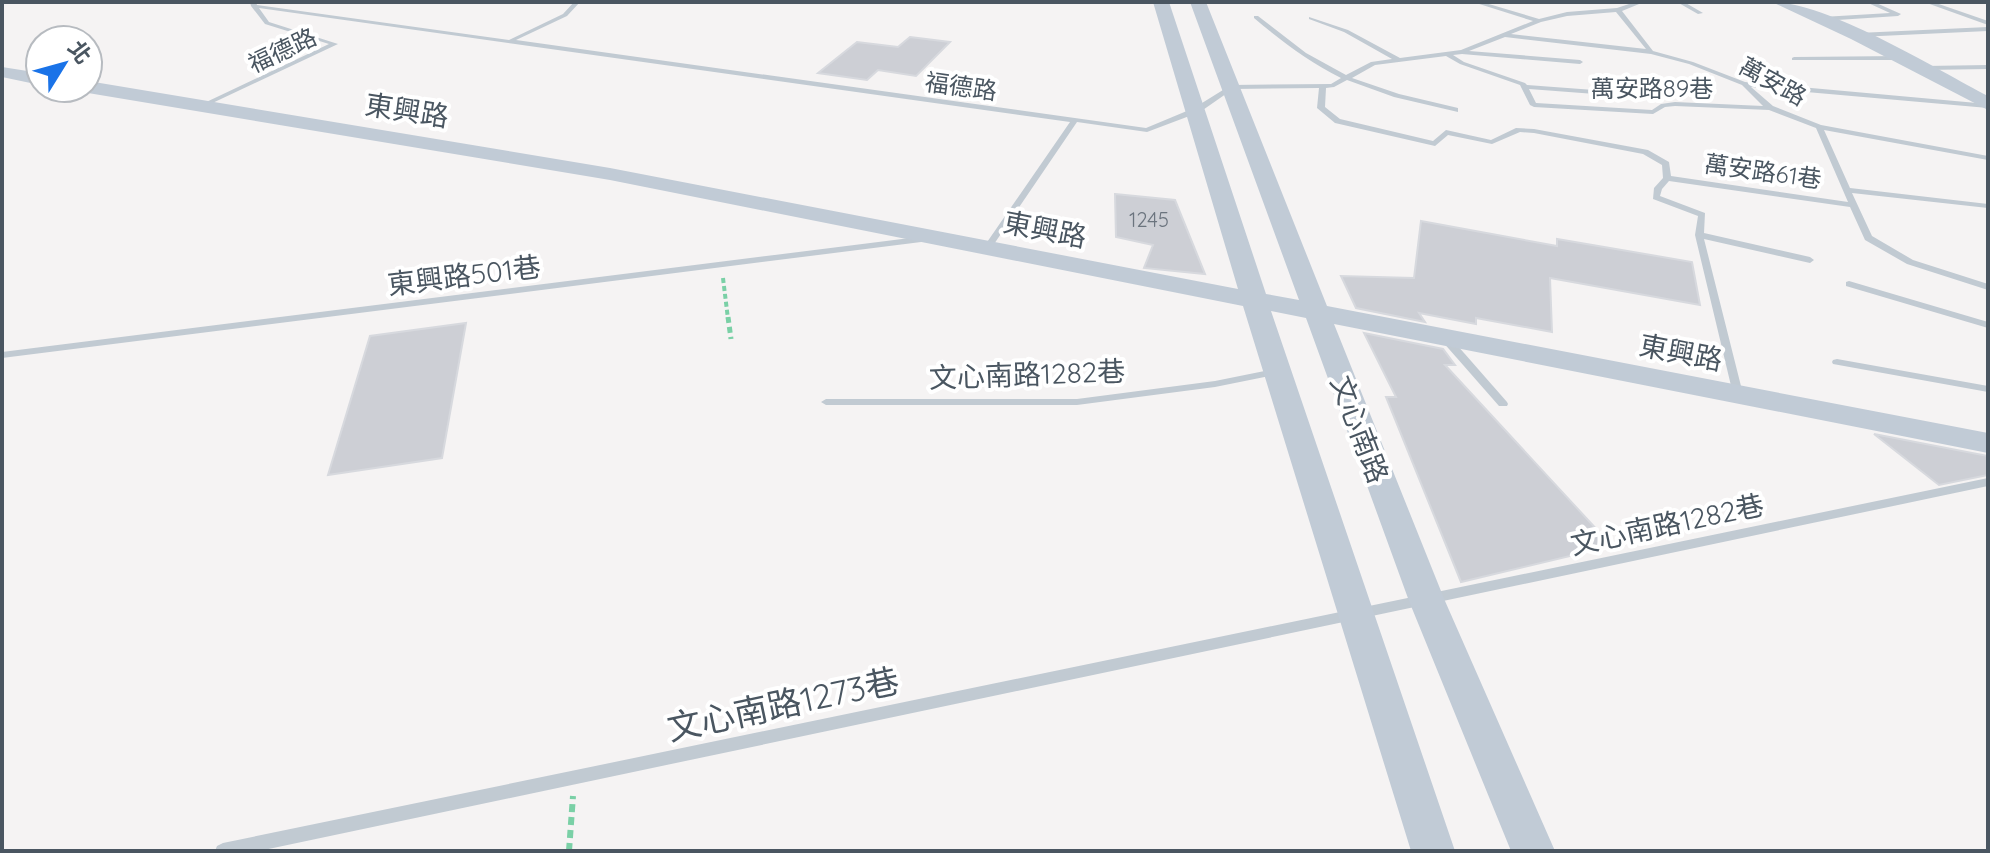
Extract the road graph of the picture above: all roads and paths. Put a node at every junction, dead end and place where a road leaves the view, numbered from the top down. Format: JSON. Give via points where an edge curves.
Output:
{"nodes":[{"id":1,"x":577,"y":2,"type":"edge"},
{"id":2,"x":1161,"y":2,"type":"edge"},
{"id":3,"x":1198,"y":2,"type":"edge"},
{"id":4,"x":1476,"y":2,"type":"edge"},
{"id":5,"x":1641,"y":2,"type":"edge"},
{"id":6,"x":1680,"y":2,"type":"edge"},
{"id":7,"x":1780,"y":2,"type":"edge"},
{"id":8,"x":1869,"y":2,"type":"edge"},
{"id":9,"x":1927,"y":2,"type":"edge"},
{"id":10,"x":254,"y":4,"type":"edge"},
{"id":11,"x":1618,"y":10,"type":"junction"},
{"id":12,"x":1700,"y":13,"type":"dead end"},
{"id":13,"x":1256,"y":17,"type":"dead end"},
{"id":14,"x":1311,"y":18,"type":"dead end"},
{"id":15,"x":1821,"y":19,"type":"junction"},
{"id":16,"x":1539,"y":21,"type":"junction"},
{"id":17,"x":1988,"y":23,"type":"edge"},
{"id":18,"x":1988,"y":29,"type":"edge"},
{"id":19,"x":1857,"y":35,"type":"junction"},
{"id":20,"x":1508,"y":36,"type":"junction"},
{"id":21,"x":512,"y":40,"type":"junction"},
{"id":22,"x":1462,"y":52,"type":"junction"},
{"id":23,"x":1651,"y":52,"type":"junction"},
{"id":24,"x":1449,"y":55,"type":"junction"},
{"id":25,"x":1903,"y":58,"type":"junction"},
{"id":26,"x":1794,"y":59,"type":"dead end"},
{"id":27,"x":1399,"y":60,"type":"junction"},
{"id":28,"x":1580,"y":62,"type":"dead end"},
{"id":29,"x":1988,"y":67,"type":"edge"},
{"id":30,"x":1922,"y":68,"type":"junction"},
{"id":31,"x":2,"y":72,"type":"edge"},
{"id":32,"x":24,"y":76,"type":"edge"},
{"id":33,"x":1347,"y":80,"type":"junction"},
{"id":34,"x":1744,"y":84,"type":"junction"},
{"id":35,"x":1323,"y":86,"type":"junction"},
{"id":36,"x":1231,"y":87,"type":"junction"},
{"id":37,"x":1526,"y":87,"type":"junction"},
{"id":38,"x":104,"y":90,"type":"edge"},
{"id":39,"x":1648,"y":96,"type":"dead end"},
{"id":40,"x":1988,"y":105,"type":"edge"},
{"id":41,"x":202,"y":106,"type":"junction"},
{"id":42,"x":1770,"y":108,"type":"junction"},
{"id":43,"x":1197,"y":110,"type":"junction"},
{"id":44,"x":1455,"y":110,"type":"dead end"},
{"id":45,"x":1075,"y":120,"type":"junction"},
{"id":46,"x":1819,"y":127,"type":"junction"},
{"id":47,"x":1988,"y":158,"type":"edge"},
{"id":48,"x":1667,"y":178,"type":"junction"},
{"id":49,"x":1848,"y":190,"type":"junction"},
{"id":50,"x":1852,"y":205,"type":"junction"},
{"id":51,"x":1988,"y":206,"type":"edge"},
{"id":52,"x":1699,"y":235,"type":"junction"},
{"id":53,"x":931,"y":238,"type":"junction"},
{"id":54,"x":987,"y":248,"type":"junction"},
{"id":55,"x":1810,"y":260,"type":"dead end"},
{"id":56,"x":722,"y":266,"type":"junction"},
{"id":57,"x":1849,"y":284,"type":"dead end"},
{"id":58,"x":1988,"y":287,"type":"edge"},
{"id":59,"x":1256,"y":301,"type":"junction"},
{"id":60,"x":1315,"y":314,"type":"junction"},
{"id":61,"x":1988,"y":325,"type":"edge"},
{"id":62,"x":731,"y":339,"type":"dead end"},
{"id":63,"x":1446,"y":339,"type":"junction"},
{"id":64,"x":2,"y":355,"type":"edge"},
{"id":65,"x":1837,"y":362,"type":"dead end"},
{"id":66,"x":1277,"y":371,"type":"junction"},
{"id":67,"x":1988,"y":389,"type":"edge"},
{"id":68,"x":1738,"y":394,"type":"junction"},
{"id":69,"x":826,"y":402,"type":"dead end"},
{"id":70,"x":1503,"y":404,"type":"dead end"},
{"id":71,"x":1988,"y":443,"type":"edge"},
{"id":72,"x":1988,"y":482,"type":"edge"},
{"id":73,"x":1427,"y":601,"type":"junction"},
{"id":74,"x":1356,"y":615,"type":"junction"},
{"id":75,"x":575,"y":778,"type":"junction"},
{"id":76,"x":223,"y":851,"type":"edge"},
{"id":77,"x":569,"y":851,"type":"edge"},
{"id":78,"x":1433,"y":851,"type":"edge"},
{"id":79,"x":1533,"y":851,"type":"edge"}],
"edges":[{"from":1,"to":21,"type":"lane","via":[[565,15]]},
{"from":2,"to":43,"type":"main road","name":"文心南路"},
{"from":3,"to":36,"type":"main road","name":"文心南路"},
{"from":4,"to":16,"type":"lane"},
{"from":5,"to":11,"type":"lane"},
{"from":6,"to":12,"type":"lane"},
{"from":7,"to":15,"type":"main road"},
{"from":8,"to":15,"type":"lane","via":[[1898,14]]},
{"from":9,"to":17,"type":"lane"},
{"from":10,"to":21,"type":"lane","name":"福德路"},
{"from":10,"to":41,"type":"lane","name":"福德路","via":[[267,23],[335,44]]},
{"from":11,"to":16,"type":"lane"},
{"from":11,"to":23,"type":"lane"},
{"from":13,"to":33,"type":"lane","via":[[1310,60]]},
{"from":14,"to":27,"type":"lane"},
{"from":15,"to":19,"type":"main road"},
{"from":16,"to":20,"type":"lane"},
{"from":18,"to":19,"type":"lane"},
{"from":19,"to":25,"type":"main road"},
{"from":20,"to":22,"type":"lane"},
{"from":20,"to":23,"type":"lane","name":"萬安路"},
{"from":21,"to":45,"type":"lane","name":"福德路"},
{"from":22,"to":24,"type":"lane"},
{"from":22,"to":28,"type":"lane"},
{"from":23,"to":34,"type":"lane","name":"萬安路"},
{"from":24,"to":27,"type":"lane"},
{"from":24,"to":37,"type":"lane"},
{"from":25,"to":26,"type":"lane"},
{"from":25,"to":30,"type":"main road"},
{"from":27,"to":33,"type":"lane","via":[[1373,63]]},
{"from":29,"to":30,"type":"lane"},
{"from":30,"to":40,"type":"main road"},
{"from":31,"to":32,"type":"main road"},
{"from":33,"to":35,"type":"lane"},
{"from":33,"to":44,"type":"lane"},
{"from":34,"to":40,"type":"lane"},
{"from":34,"to":42,"type":"lane","name":"萬安路"},
{"from":35,"to":36,"type":"lane"},
{"from":35,"to":48,"type":"lane","via":[[1321,108],[1338,121],[1435,144],[1446,132],[1492,142],[1519,130],[1534,131],[1645,152],[1666,164]]},
{"from":36,"to":43,"type":"lane","name":"福德路"},
{"from":36,"to":60,"type":"main road","name":"文心南路"},
{"from":37,"to":39,"type":"lane"},
{"from":37,"to":42,"type":"lane","name":"萬安路89巷","via":[[1534,105],[1653,112],[1675,104]]},
{"from":38,"to":41,"type":"main road","name":"東興路"},
{"from":41,"to":53,"type":"main road","name":"東興路","via":[[610,174]]},
{"from":42,"to":46,"type":"lane","name":"萬安路"},
{"from":43,"to":45,"type":"lane","name":"福德路","via":[[1147,130]]},
{"from":43,"to":59,"type":"main road","name":"文心南路"},
{"from":45,"to":54,"type":"lane"},
{"from":46,"to":47,"type":"lane"},
{"from":46,"to":49,"type":"lane","name":"萬安路"},
{"from":48,"to":50,"type":"lane","name":"萬安路61巷"},
{"from":48,"to":52,"type":"lane","via":[[1656,197],[1702,215]]},
{"from":49,"to":50,"type":"lane","name":"萬安路"},
{"from":49,"to":51,"type":"lane"},
{"from":50,"to":58,"type":"lane","name":"萬安路","via":[[1868,238],[1882,248]]},
{"from":52,"to":55,"type":"lane"},
{"from":52,"to":68,"type":"lane"},
{"from":53,"to":54,"type":"main road","name":"東興路"},
{"from":53,"to":56,"type":"lane","name":"東興路501巷"},
{"from":54,"to":59,"type":"main road","name":"東興路"},
{"from":56,"to":62,"type":"path"},
{"from":56,"to":64,"type":"lane","name":"東興路501巷"},
{"from":57,"to":61,"type":"lane"},
{"from":59,"to":60,"type":"main road","name":"東興路"},
{"from":59,"to":66,"type":"main road","name":"文心南路"},
{"from":60,"to":63,"type":"main road","name":"東興路"},
{"from":60,"to":73,"type":"main road","name":"文心南路"},
{"from":63,"to":68,"type":"main road","name":"東興路"},
{"from":63,"to":70,"type":"lane"},
{"from":65,"to":67,"type":"lane"},
{"from":66,"to":69,"type":"lane","name":"文心南路1282巷","via":[[1077,402]]},
{"from":66,"to":74,"type":"main road","name":"文心南路"},
{"from":68,"to":71,"type":"main road","name":"東興路"},
{"from":72,"to":73,"type":"lane","name":"文心南路1282巷"},
{"from":73,"to":74,"type":"lane","name":"文心南路1282巷"},
{"from":73,"to":79,"type":"main road","name":"文心南路"},
{"from":74,"to":75,"type":"lane","name":"文心南路1273巷"},
{"from":74,"to":78,"type":"main road","name":"文心南路"},
{"from":75,"to":76,"type":"lane","name":"文心南路1273巷"},
{"from":75,"to":77,"type":"path"}]}
